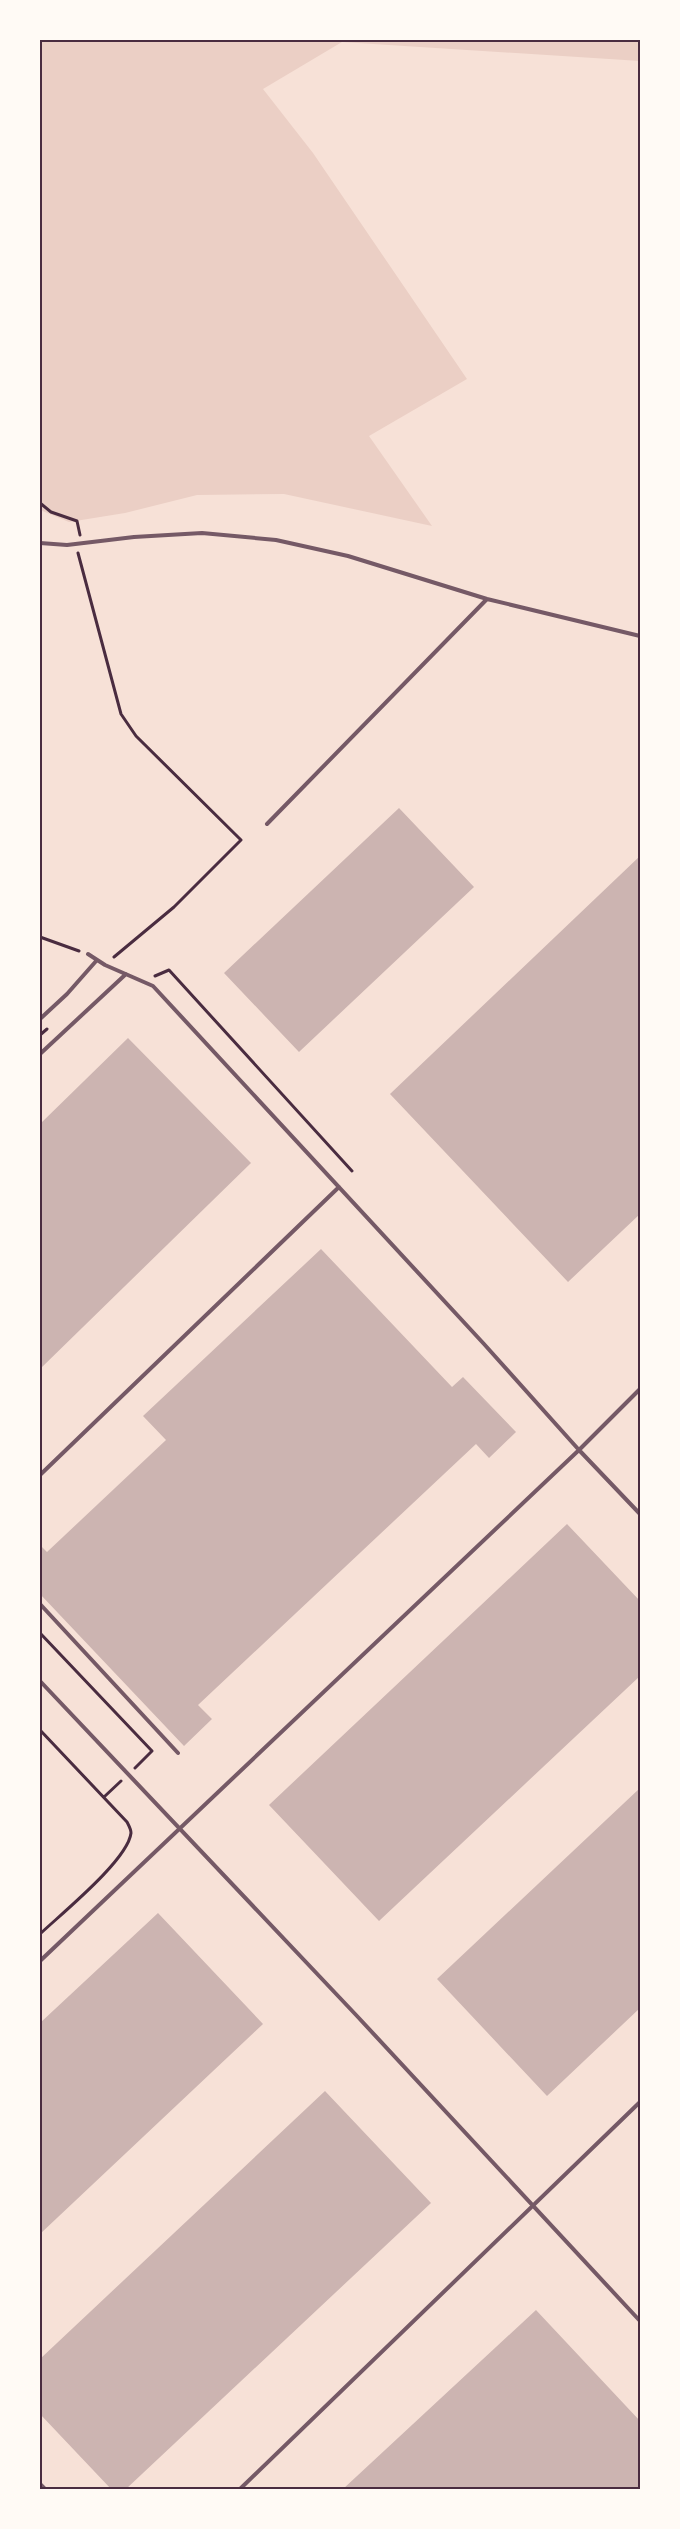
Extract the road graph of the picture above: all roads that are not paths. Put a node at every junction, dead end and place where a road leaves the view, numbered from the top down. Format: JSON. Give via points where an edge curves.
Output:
{"nodes":[{"id":1,"x":40,"y":543,"type":"edge"},
{"id":2,"x":487,"y":599,"type":"junction"},
{"id":3,"x":640,"y":636,"type":"edge"},
{"id":4,"x":267,"y":824,"type":"dead end"},
{"id":5,"x":88,"y":954,"type":"road end"},
{"id":6,"x":97,"y":960,"type":"junction"},
{"id":7,"x":126,"y":974,"type":"junction"},
{"id":8,"x":40,"y":1020,"type":"edge"},
{"id":9,"x":40,"y":1054,"type":"edge"},
{"id":10,"x":339,"y":1187,"type":"junction"},
{"id":11,"x":640,"y":1389,"type":"edge"},
{"id":12,"x":579,"y":1450,"type":"junction"},
{"id":13,"x":40,"y":1475,"type":"edge"},
{"id":14,"x":640,"y":1514,"type":"edge"},
{"id":15,"x":40,"y":1604,"type":"edge"},
{"id":16,"x":40,"y":1681,"type":"edge"},
{"id":17,"x":178,"y":1753,"type":"dead end"},
{"id":18,"x":180,"y":1830,"type":"junction"},
{"id":19,"x":40,"y":1961,"type":"edge"},
{"id":20,"x":640,"y":2102,"type":"edge"},
{"id":21,"x":532,"y":2206,"type":"junction"},
{"id":22,"x":640,"y":2321,"type":"edge"},
{"id":23,"x":40,"y":2484,"type":"edge"},
{"id":24,"x":45,"y":2489,"type":"edge"},
{"id":25,"x":240,"y":2489,"type":"edge"}],
"edges":[{"from":1,"to":2,"type":"lane","via":[[78,544],[134,536],[202,533],[276,540],[348,556]]},
{"from":2,"to":3,"type":"lane"},
{"from":2,"to":4,"type":"lane"},
{"from":5,"to":6,"type":"lane"},
{"from":6,"to":7,"type":"lane"},
{"from":6,"to":8,"type":"lane"},
{"from":7,"to":9,"type":"lane"},
{"from":7,"to":10,"type":"lane","via":[[153,986]]},
{"from":10,"to":12,"type":"lane"},
{"from":10,"to":13,"type":"lane"},
{"from":11,"to":12,"type":"lane"},
{"from":12,"to":14,"type":"lane"},
{"from":12,"to":18,"type":"lane"},
{"from":15,"to":17,"type":"lane"},
{"from":16,"to":18,"type":"lane"},
{"from":18,"to":19,"type":"lane"},
{"from":18,"to":21,"type":"lane"},
{"from":20,"to":21,"type":"lane"},
{"from":21,"to":22,"type":"lane"},
{"from":21,"to":25,"type":"lane"},
{"from":23,"to":24,"type":"lane"}]}
